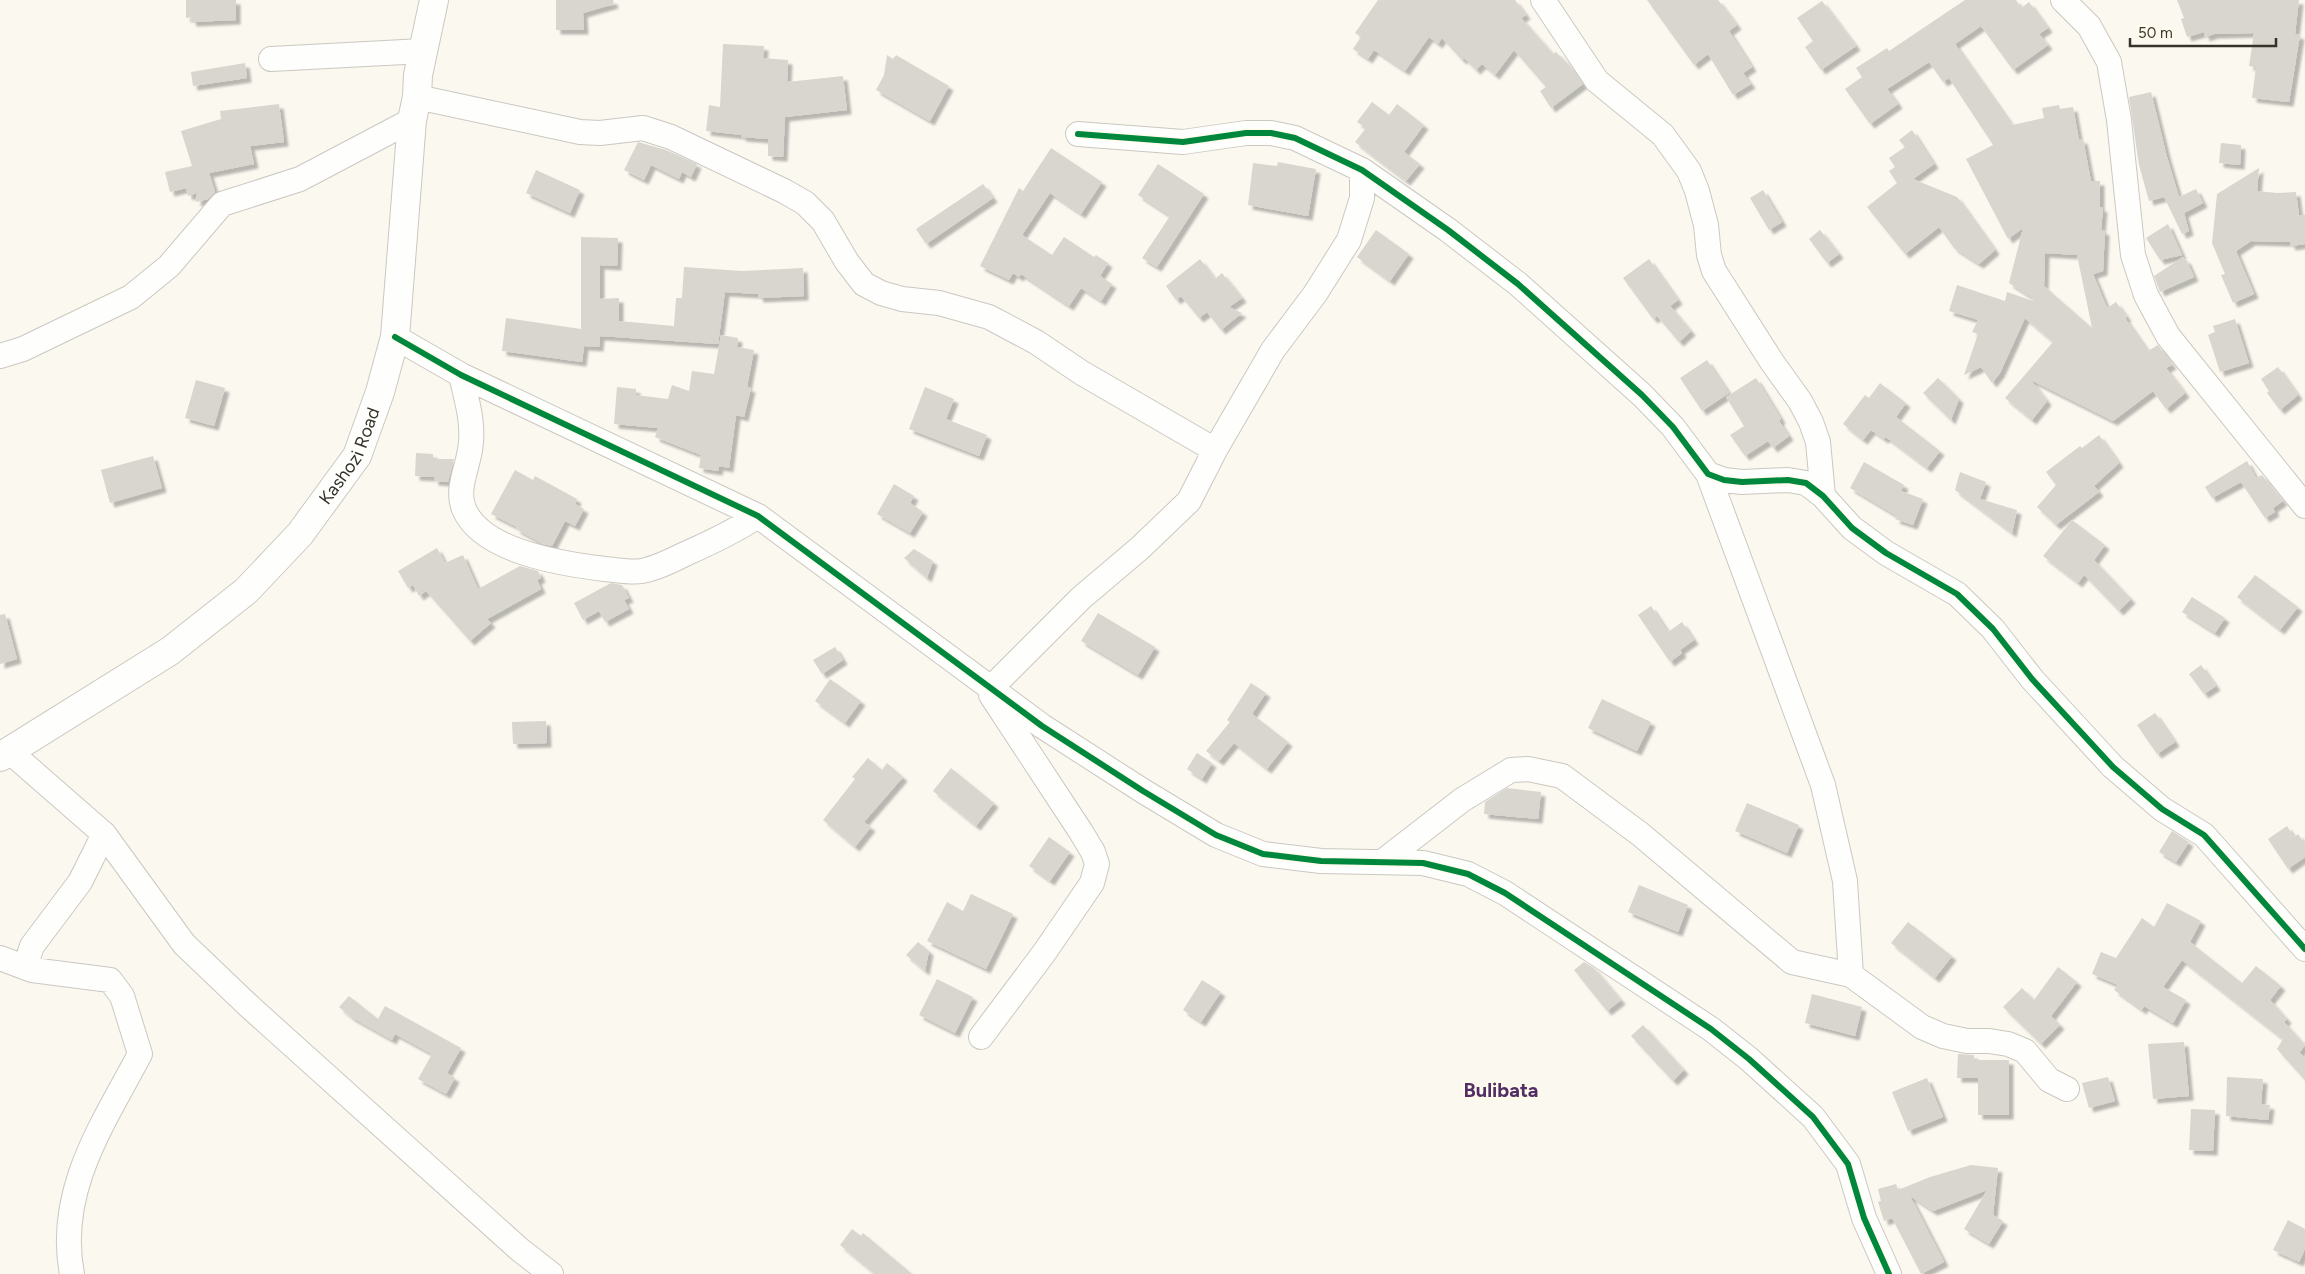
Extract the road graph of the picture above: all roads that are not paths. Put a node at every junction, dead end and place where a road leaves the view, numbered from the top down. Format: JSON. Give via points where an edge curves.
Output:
{"nodes":[{"id":1,"x":434,"y":0,"type":"edge"},
{"id":2,"x":1543,"y":0,"type":"edge"},
{"id":3,"x":2063,"y":0,"type":"edge"},
{"id":4,"x":423,"y":51,"type":"junction"},
{"id":5,"x":271,"y":59,"type":"dead end"},
{"id":6,"x":415,"y":109,"type":"junction"},
{"id":7,"x":1078,"y":134,"type":"dead end"},
{"id":8,"x":1362,"y":170,"type":"junction"},
{"id":9,"x":395,"y":337,"type":"junction"},
{"id":10,"x":0,"y":356,"type":"edge"},
{"id":11,"x":461,"y":375,"type":"junction"},
{"id":12,"x":1215,"y":450,"type":"junction"},
{"id":13,"x":1708,"y":474,"type":"junction"},
{"id":14,"x":1823,"y":496,"type":"junction"},
{"id":15,"x":2305,"y":506,"type":"edge"},
{"id":16,"x":758,"y":516,"type":"junction"},
{"id":17,"x":987,"y":686,"type":"junction"},
{"id":18,"x":5,"y":754,"type":"edge"},
{"id":19,"x":104,"y":834,"type":"junction"},
{"id":20,"x":1382,"y":862,"type":"junction"},
{"id":21,"x":2305,"y":949,"type":"edge"},
{"id":22,"x":0,"y":958,"type":"edge"},
{"id":23,"x":32,"y":970,"type":"junction"},
{"id":24,"x":1851,"y":975,"type":"junction"},
{"id":25,"x":981,"y":1037,"type":"dead end"},
{"id":26,"x":2067,"y":1089,"type":"dead end"},
{"id":27,"x":72,"y":1274,"type":"edge"},
{"id":28,"x":551,"y":1274,"type":"edge"},
{"id":29,"x":1888,"y":1274,"type":"edge"}],
"edges":[{"from":1,"to":4,"type":"main road","name":"Kashozi Road"},
{"from":2,"to":14,"type":"street","via":[[1597,81],[1663,135],[1688,171],[1706,225],[1714,271],[1811,422],[1818,442]]},
{"from":3,"to":15,"type":"street","via":[[2089,26],[2109,62],[2120,120],[2133,255],[2146,295],[2168,336]]},
{"from":4,"to":5,"type":"street"},
{"from":4,"to":6,"type":"main road","name":"Kashozi Road"},
{"from":6,"to":9,"type":"main road","name":"Kashozi Road"},
{"from":6,"to":10,"type":"street","via":[[300,179],[222,204],[169,266],[131,296],[23,349]]},
{"from":6,"to":12,"type":"street","via":[[580,132],[643,128],[671,137],[805,203],[823,221],[864,284],[902,300],[939,303],[988,318],[1036,342],[1082,373]]},
{"from":7,"to":8,"type":"street","via":[[1183,142],[1246,133],[1271,134],[1295,138]]},
{"from":8,"to":12,"type":"street","via":[[1362,198],[1349,240],[1315,294],[1273,350]]},
{"from":8,"to":13,"type":"street","via":[[1518,284],[1642,395],[1673,427]]},
{"from":9,"to":11,"type":"street"},
{"from":9,"to":18,"type":"main road","name":"Kashozi Road","via":[[357,456],[300,534],[246,591],[170,651]]},
{"from":11,"to":16,"type":"street"},
{"from":11,"to":16,"type":"street","via":[[471,416],[471,444],[460,498],[464,510],[478,529],[493,540],[575,566],[640,572],[732,533]]},
{"from":12,"to":17,"type":"street","via":[[1188,501]]},
{"from":13,"to":14,"type":"street","via":[[1742,482],[1788,480],[1806,483]]},
{"from":13,"to":24,"type":"street","via":[[1823,785],[1845,881]]},
{"from":14,"to":21,"type":"street","via":[[1852,528],[1886,553],[1957,594],[1993,629],[2032,679],[2113,767],[2162,809],[2204,835]]},
{"from":16,"to":17,"type":"street"},
{"from":17,"to":20,"type":"street","via":[[1042,726],[1216,835],[1263,854],[1321,861]]},
{"from":17,"to":25,"type":"street","via":[[1081,832],[1097,864],[1092,883]]},
{"from":18,"to":19,"type":"street"},
{"from":19,"to":23,"type":"street","via":[[80,882],[32,946],[28,961]]},
{"from":19,"to":28,"type":"street","via":[[184,944],[250,1007]]},
{"from":20,"to":24,"type":"street","via":[[1462,800],[1511,770],[1528,769],[1562,776],[1640,834],[1792,962]]},
{"from":20,"to":29,"type":"street","via":[[1423,863],[1468,874],[1505,894],[1695,1018],[1749,1059],[1813,1117],[1839,1150],[1853,1178],[1864,1218]]},
{"from":22,"to":23,"type":"street"},
{"from":23,"to":27,"type":"street","via":[[110,980],[122,996],[140,1054],[78,1178],[70,1207],[68,1252]]},
{"from":24,"to":26,"type":"street","via":[[1922,1027],[1943,1036],[2008,1044],[2025,1051],[2049,1080]]}]}
